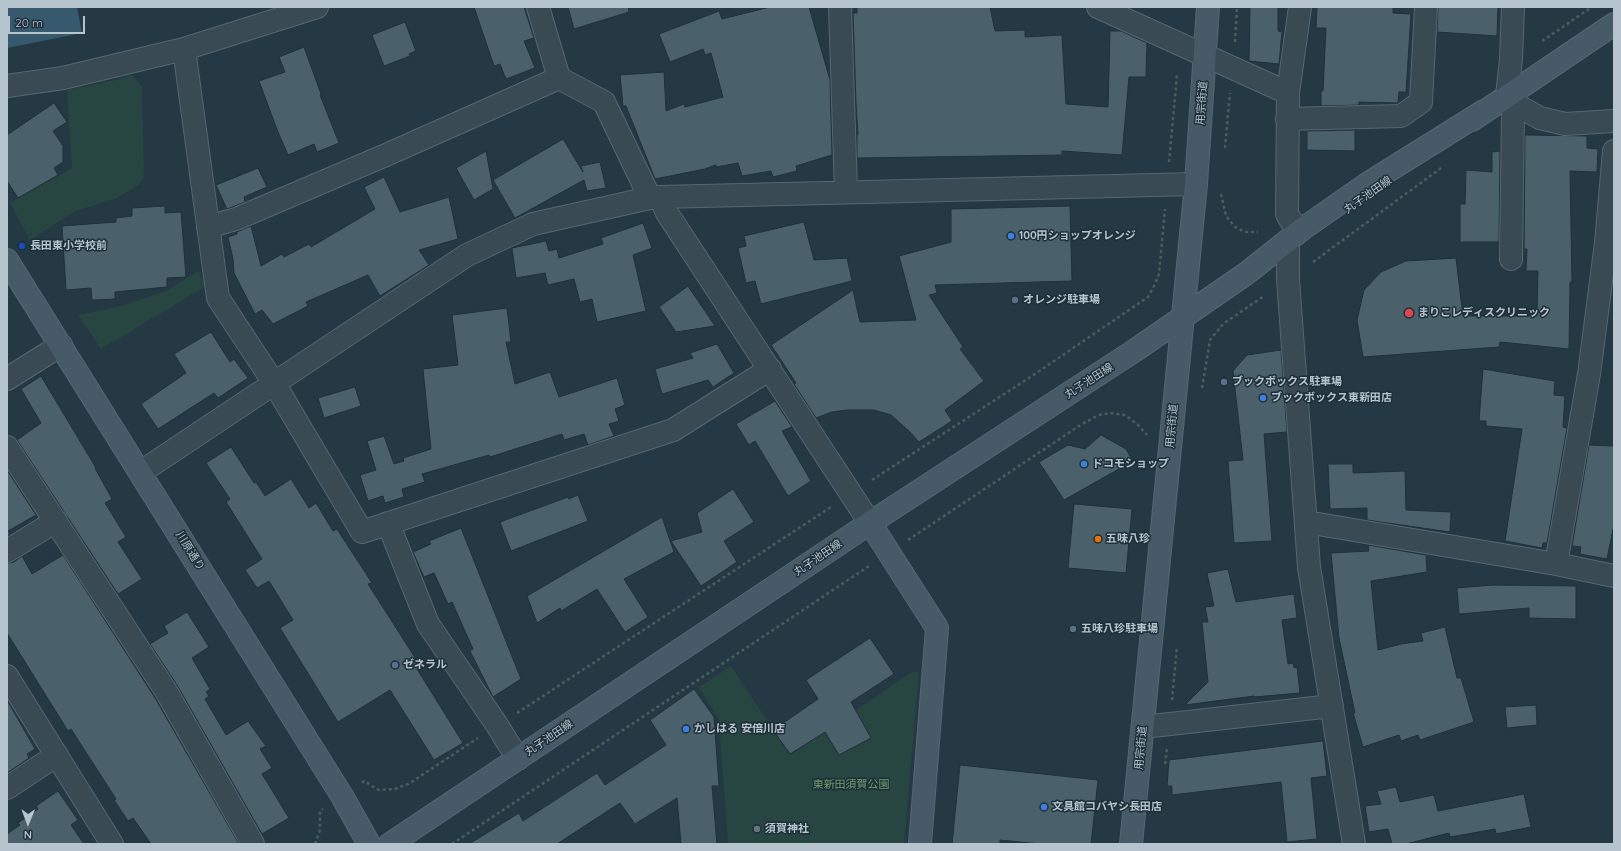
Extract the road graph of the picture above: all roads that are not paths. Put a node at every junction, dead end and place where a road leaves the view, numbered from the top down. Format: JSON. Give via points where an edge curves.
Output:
{"nodes":[{"id":1,"x":317,"y":7,"type":"edge"},
{"id":2,"x":538,"y":7,"type":"edge"},
{"id":3,"x":840,"y":7,"type":"edge"},
{"id":4,"x":1098,"y":7,"type":"edge"},
{"id":5,"x":1208,"y":7,"type":"edge"},
{"id":6,"x":1300,"y":7,"type":"edge"},
{"id":7,"x":1426,"y":7,"type":"edge"},
{"id":8,"x":1512,"y":7,"type":"edge"},
{"id":9,"x":1614,"y":24,"type":"edge"},
{"id":10,"x":184,"y":49,"type":"junction"},
{"id":11,"x":1205,"y":55,"type":"junction"},
{"id":12,"x":559,"y":78,"type":"junction"},
{"id":13,"x":7,"y":86,"type":"edge"},
{"id":14,"x":1288,"y":93,"type":"junction"},
{"id":15,"x":1507,"y":96,"type":"junction"},
{"id":16,"x":1484,"y":111,"type":"junction"},
{"id":17,"x":1287,"y":119,"type":"junction"},
{"id":18,"x":1614,"y":121,"type":"edge"},
{"id":19,"x":1614,"y":151,"type":"edge"},
{"id":20,"x":1196,"y":184,"type":"junction"},
{"id":21,"x":846,"y":192,"type":"junction"},
{"id":22,"x":655,"y":197,"type":"junction"},
{"id":23,"x":208,"y":227,"type":"junction"},
{"id":24,"x":1301,"y":230,"type":"junction"},
{"id":25,"x":1610,"y":243,"type":"edge"},
{"id":26,"x":1288,"y":250,"type":"junction"},
{"id":27,"x":1510,"y":259,"type":"dead end"},
{"id":28,"x":7,"y":260,"type":"edge"},
{"id":29,"x":1247,"y":273,"type":"junction"},
{"id":30,"x":1182,"y":319,"type":"junction"},
{"id":31,"x":61,"y":346,"type":"junction"},
{"id":32,"x":770,"y":369,"type":"junction"},
{"id":33,"x":7,"y":379,"type":"edge"},
{"id":34,"x":274,"y":383,"type":"junction"},
{"id":35,"x":7,"y":447,"type":"edge"},
{"id":36,"x":141,"y":472,"type":"junction"},
{"id":37,"x":56,"y":521,"type":"junction"},
{"id":38,"x":1306,"y":522,"type":"junction"},
{"id":39,"x":388,"y":523,"type":"junction"},
{"id":40,"x":870,"y":524,"type":"junction"},
{"id":41,"x":7,"y":551,"type":"edge"},
{"id":42,"x":1556,"y":564,"type":"junction"},
{"id":43,"x":1614,"y":576,"type":"edge"},
{"id":44,"x":7,"y":676,"type":"edge"},
{"id":45,"x":1332,"y":706,"type":"junction"},
{"id":46,"x":1143,"y":727,"type":"junction"},
{"id":47,"x":57,"y":755,"type":"junction"},
{"id":48,"x":518,"y":758,"type":"junction"},
{"id":49,"x":7,"y":788,"type":"edge"},
{"id":50,"x":112,"y":844,"type":"edge"},
{"id":51,"x":253,"y":844,"type":"edge"},
{"id":52,"x":369,"y":844,"type":"edge"},
{"id":53,"x":390,"y":844,"type":"edge"},
{"id":54,"x":920,"y":844,"type":"edge"},
{"id":55,"x":1132,"y":844,"type":"edge"},
{"id":56,"x":1354,"y":844,"type":"edge"}],
"edges":[{"from":1,"to":10,"type":"street"},
{"from":2,"to":12,"type":"street"},
{"from":3,"to":21,"type":"street"},
{"from":4,"to":11,"type":"street"},
{"from":5,"to":11,"type":"street","name":"用宗街道"},
{"from":6,"to":14,"type":"street"},
{"from":7,"to":17,"type":"street","via":[[1421,102],[1401,116]]},
{"from":8,"to":15,"type":"street"},
{"from":9,"to":15,"type":"street","name":"丸子池田線"},
{"from":10,"to":13,"type":"street","via":[[63,78]]},
{"from":10,"to":23,"type":"street"},
{"from":11,"to":14,"type":"street"},
{"from":11,"to":20,"type":"street","name":"用宗街道"},
{"from":12,"to":22,"type":"street","via":[[604,102]]},
{"from":12,"to":23,"type":"street","via":[[236,219]]},
{"from":14,"to":17,"type":"street"},
{"from":15,"to":16,"type":"street","name":"丸子池田線"},
{"from":15,"to":18,"type":"street","via":[[1540,118],[1565,124]]},
{"from":15,"to":27,"type":"street","via":[[1513,110]]},
{"from":16,"to":24,"type":"street","name":"丸子池田線","via":[[1367,184]]},
{"from":16,"to":26,"type":"street","name":"丸子池田線"},
{"from":17,"to":24,"type":"street","via":[[1287,214]]},
{"from":19,"to":25,"type":"street"},
{"from":20,"to":21,"type":"street"},
{"from":20,"to":30,"type":"street","name":"用宗街道"},
{"from":21,"to":22,"type":"street"},
{"from":22,"to":32,"type":"street"},
{"from":22,"to":34,"type":"street","via":[[533,224],[467,255]]},
{"from":23,"to":34,"type":"street","via":[[218,298]]},
{"from":24,"to":29,"type":"street","name":"丸子池田線"},
{"from":25,"to":42,"type":"street"},
{"from":26,"to":29,"type":"street","name":"丸子池田線"},
{"from":26,"to":38,"type":"street"},
{"from":28,"to":31,"type":"street","name":"川原通り"},
{"from":29,"to":30,"type":"street","name":"丸子池田線"},
{"from":30,"to":40,"type":"street","name":"丸子池田線"},
{"from":30,"to":46,"type":"street","name":"用宗街道"},
{"from":31,"to":33,"type":"street"},
{"from":31,"to":36,"type":"street","name":"川原通り"},
{"from":32,"to":39,"type":"street","via":[[673,430]]},
{"from":32,"to":40,"type":"street"},
{"from":34,"to":36,"type":"street"},
{"from":34,"to":39,"type":"street","via":[[362,532]]},
{"from":35,"to":37,"type":"street"},
{"from":36,"to":52,"type":"street","name":"川原通り","via":[[342,796]]},
{"from":37,"to":41,"type":"street"},
{"from":37,"to":51,"type":"street","via":[[166,691]]},
{"from":38,"to":42,"type":"street"},
{"from":38,"to":45,"type":"street","via":[[1309,567]]},
{"from":39,"to":48,"type":"street","via":[[428,624]]},
{"from":40,"to":48,"type":"street","name":"丸子池田線"},
{"from":40,"to":54,"type":"street","via":[[937,628]]},
{"from":42,"to":43,"type":"street"},
{"from":44,"to":47,"type":"street"},
{"from":45,"to":46,"type":"street"},
{"from":45,"to":56,"type":"street"},
{"from":46,"to":55,"type":"street","name":"用宗街道"},
{"from":47,"to":49,"type":"street"},
{"from":47,"to":50,"type":"street"},
{"from":48,"to":53,"type":"street","name":"丸子池田線"}]}
